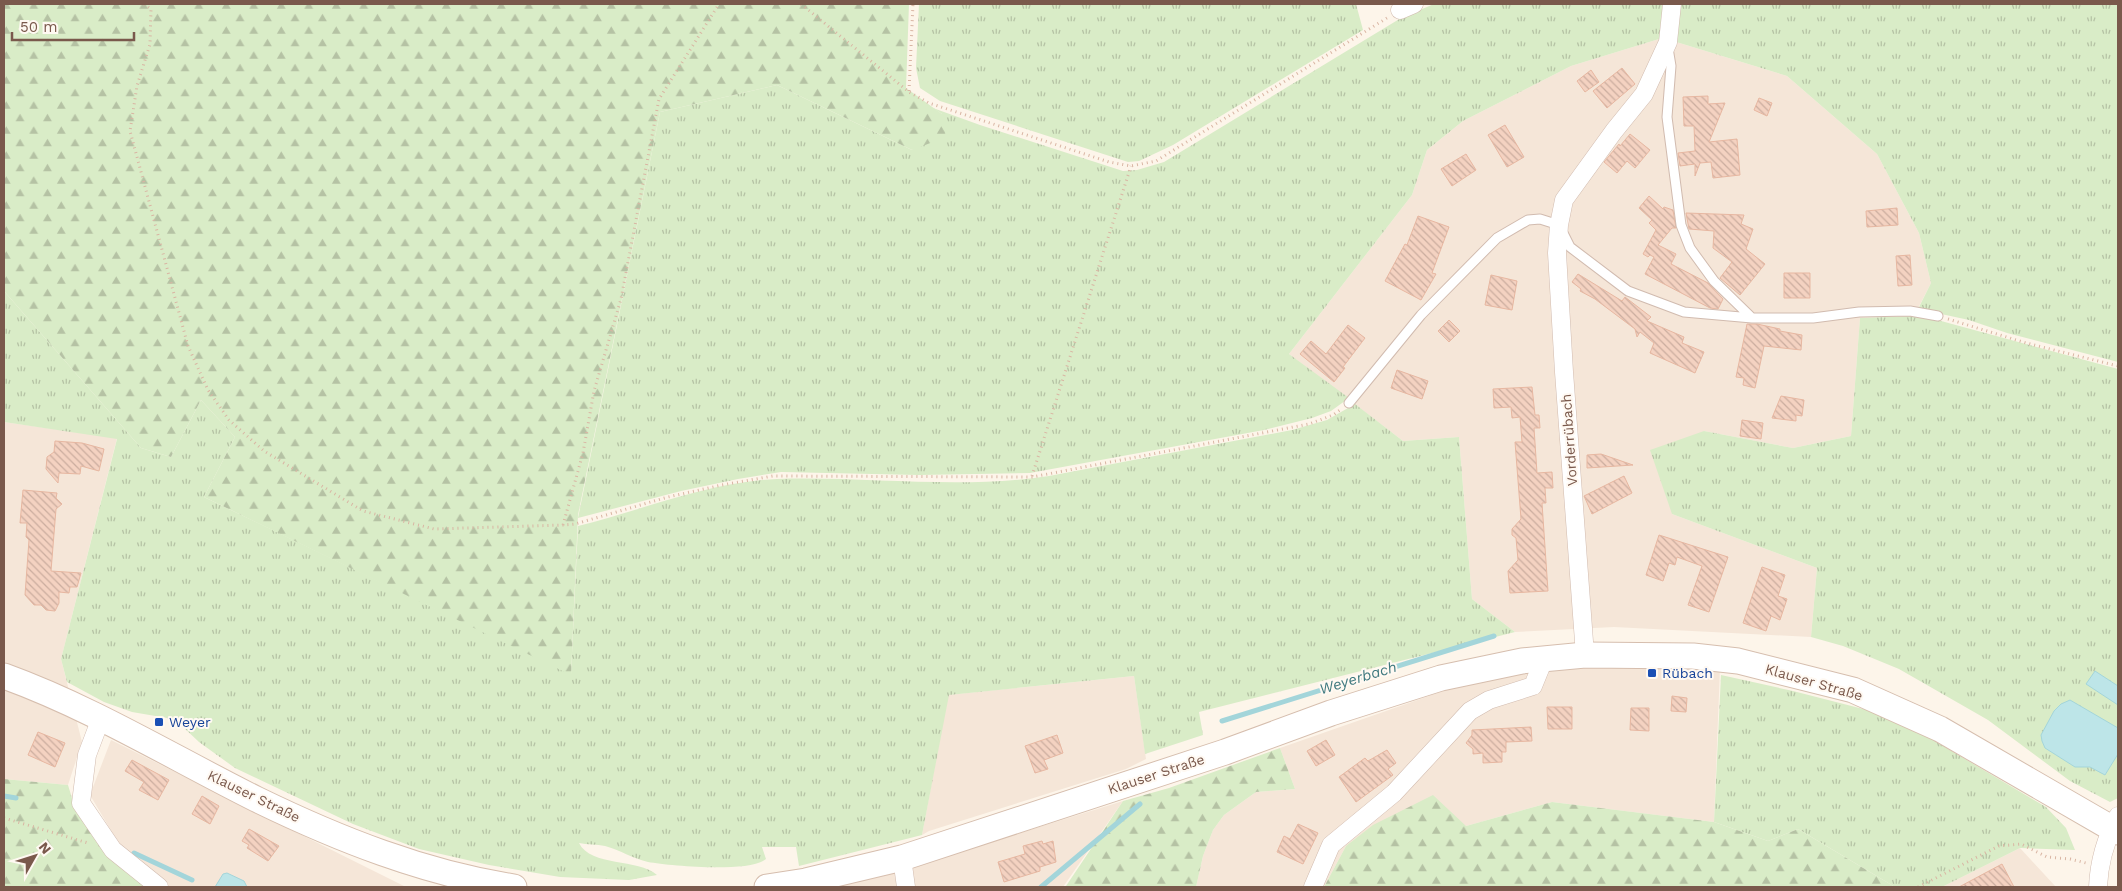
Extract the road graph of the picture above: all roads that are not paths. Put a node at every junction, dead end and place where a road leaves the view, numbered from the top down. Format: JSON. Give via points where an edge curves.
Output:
{"nodes":[{"id":1,"x":1672,"y":4,"type":"edge"},
{"id":2,"x":1668,"y":42,"type":"junction"},
{"id":3,"x":1559,"y":225,"type":"junction"},
{"id":4,"x":1938,"y":316,"type":"road end"},
{"id":5,"x":1752,"y":318,"type":"junction"},
{"id":6,"x":1349,"y":403,"type":"road end"},
{"id":7,"x":1585,"y":655,"type":"junction"},
{"id":8,"x":1544,"y":659,"type":"junction"},
{"id":9,"x":4,"y":676,"type":"edge"},
{"id":10,"x":101,"y":718,"type":"junction"},
{"id":11,"x":2116,"y":825,"type":"edge"},
{"id":12,"x":902,"y":858,"type":"junction"},
{"id":13,"x":159,"y":887,"type":"edge"},
{"id":14,"x":514,"y":887,"type":"edge"},
{"id":15,"x":767,"y":887,"type":"edge"},
{"id":16,"x":906,"y":887,"type":"edge"},
{"id":17,"x":1314,"y":887,"type":"edge"},
{"id":18,"x":2098,"y":887,"type":"edge"}],
"edges":[{"from":1,"to":2,"type":"street","name":"Vorderrübach"},
{"from":2,"to":3,"type":"street","name":"Vorderrübach","via":[[1644,94],[1564,200]]},
{"from":2,"to":5,"type":"lane","name":"Vorderrübach","via":[[1671,66],[1668,117],[1681,225],[1690,248]]},
{"from":3,"to":5,"type":"lane","via":[[1570,247],[1628,291],[1684,312]]},
{"from":3,"to":6,"type":"lane","via":[[1540,219],[1528,220],[1497,238],[1421,315]]},
{"from":3,"to":7,"type":"street","name":"Vorderrübach","via":[[1557,252],[1564,372]]},
{"from":4,"to":5,"type":"lane","via":[[1910,310],[1813,318]]},
{"from":7,"to":8,"type":"main road","name":"Klauser Straße"},
{"from":7,"to":11,"type":"main road","name":"Klauser Straße","via":[[1693,656],[1738,662],[1852,690],[1940,729]]},
{"from":8,"to":12,"type":"main road","name":"Klauser Straße","via":[[1440,678]]},
{"from":8,"to":17,"type":"street","via":[[1533,686],[1489,700],[1470,711],[1394,793],[1331,845]]},
{"from":9,"to":10,"type":"main road","name":"Klauser Straße","via":[[36,687]]},
{"from":10,"to":13,"type":"street","via":[[87,755],[81,803],[113,850]]},
{"from":10,"to":14,"type":"main road","name":"Klauser Straße","via":[[256,799],[329,832],[415,865],[475,881]]},
{"from":11,"to":18,"type":"street","name":"Klauser Straße","via":[[2099,867]]},
{"from":12,"to":15,"type":"main road","name":"Klauser Straße"},
{"from":12,"to":16,"type":"street"}]}
